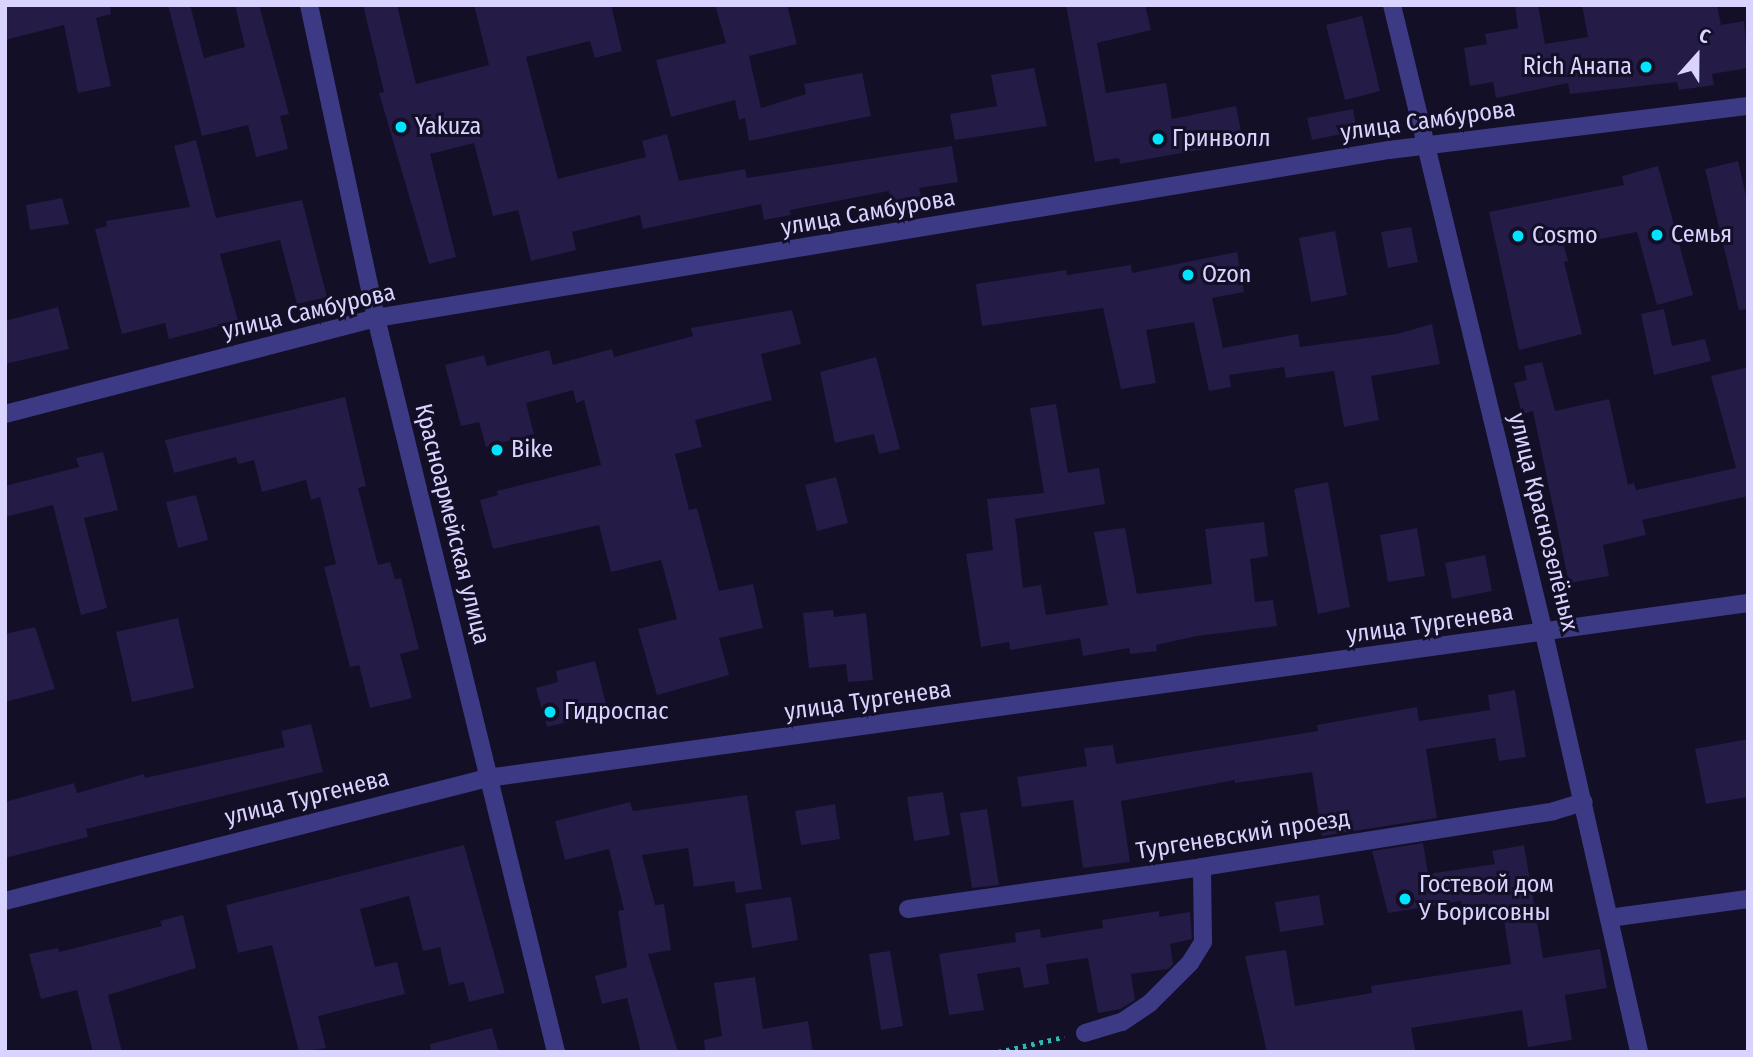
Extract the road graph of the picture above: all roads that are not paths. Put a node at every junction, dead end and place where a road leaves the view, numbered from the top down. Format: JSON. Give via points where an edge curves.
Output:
{"nodes":[{"id":1,"x":309,"y":5,"type":"edge"},
{"id":2,"x":1392,"y":5,"type":"edge"},
{"id":3,"x":1748,"y":106,"type":"edge"},
{"id":4,"x":1426,"y":145,"type":"junction"},
{"id":5,"x":376,"y":318,"type":"junction"},
{"id":6,"x":5,"y":414,"type":"edge"},
{"id":7,"x":1748,"y":603,"type":"edge"},
{"id":8,"x":1544,"y":632,"type":"junction"},
{"id":9,"x":487,"y":778,"type":"junction"},
{"id":10,"x":1584,"y":802,"type":"junction"},
{"id":11,"x":1202,"y":867,"type":"junction"},
{"id":12,"x":1748,"y":899,"type":"edge"},
{"id":13,"x":5,"y":901,"type":"edge"},
{"id":14,"x":908,"y":909,"type":"dead end"},
{"id":15,"x":1609,"y":918,"type":"junction"},
{"id":16,"x":1085,"y":1033,"type":"road end"},
{"id":17,"x":556,"y":1052,"type":"edge"},
{"id":18,"x":1639,"y":1052,"type":"edge"}],
"edges":[{"from":1,"to":5,"type":"street","name":"Красноармейская улица"},
{"from":2,"to":4,"type":"street","name":"улица Краснозелёных"},
{"from":3,"to":4,"type":"street","name":"улица Самбурова"},
{"from":4,"to":5,"type":"street","name":"улица Самбурова"},
{"from":4,"to":8,"type":"street","name":"улица Краснозелёных"},
{"from":5,"to":6,"type":"street","name":"улица Самбурова"},
{"from":5,"to":9,"type":"street","name":"Красноармейская улица"},
{"from":7,"to":8,"type":"street","name":"улица Тургенева"},
{"from":8,"to":9,"type":"street","name":"улица Тургенева"},
{"from":8,"to":10,"type":"street","name":"улица Краснозелёных"},
{"from":9,"to":13,"type":"street","name":"улица Тургенева"},
{"from":9,"to":17,"type":"street","name":"Красноармейская улица"},
{"from":10,"to":11,"type":"street","name":"Тургеневский проезд","via":[[1555,811]]},
{"from":10,"to":15,"type":"street","name":"улица Краснозелёных"},
{"from":11,"to":14,"type":"street","name":"Тургеневский проезд"},
{"from":11,"to":16,"type":"street","via":[[1203,942],[1189,963],[1150,1003],[1122,1023]]},
{"from":12,"to":15,"type":"street"},
{"from":15,"to":18,"type":"street","name":"улица Краснозелёных"}]}
